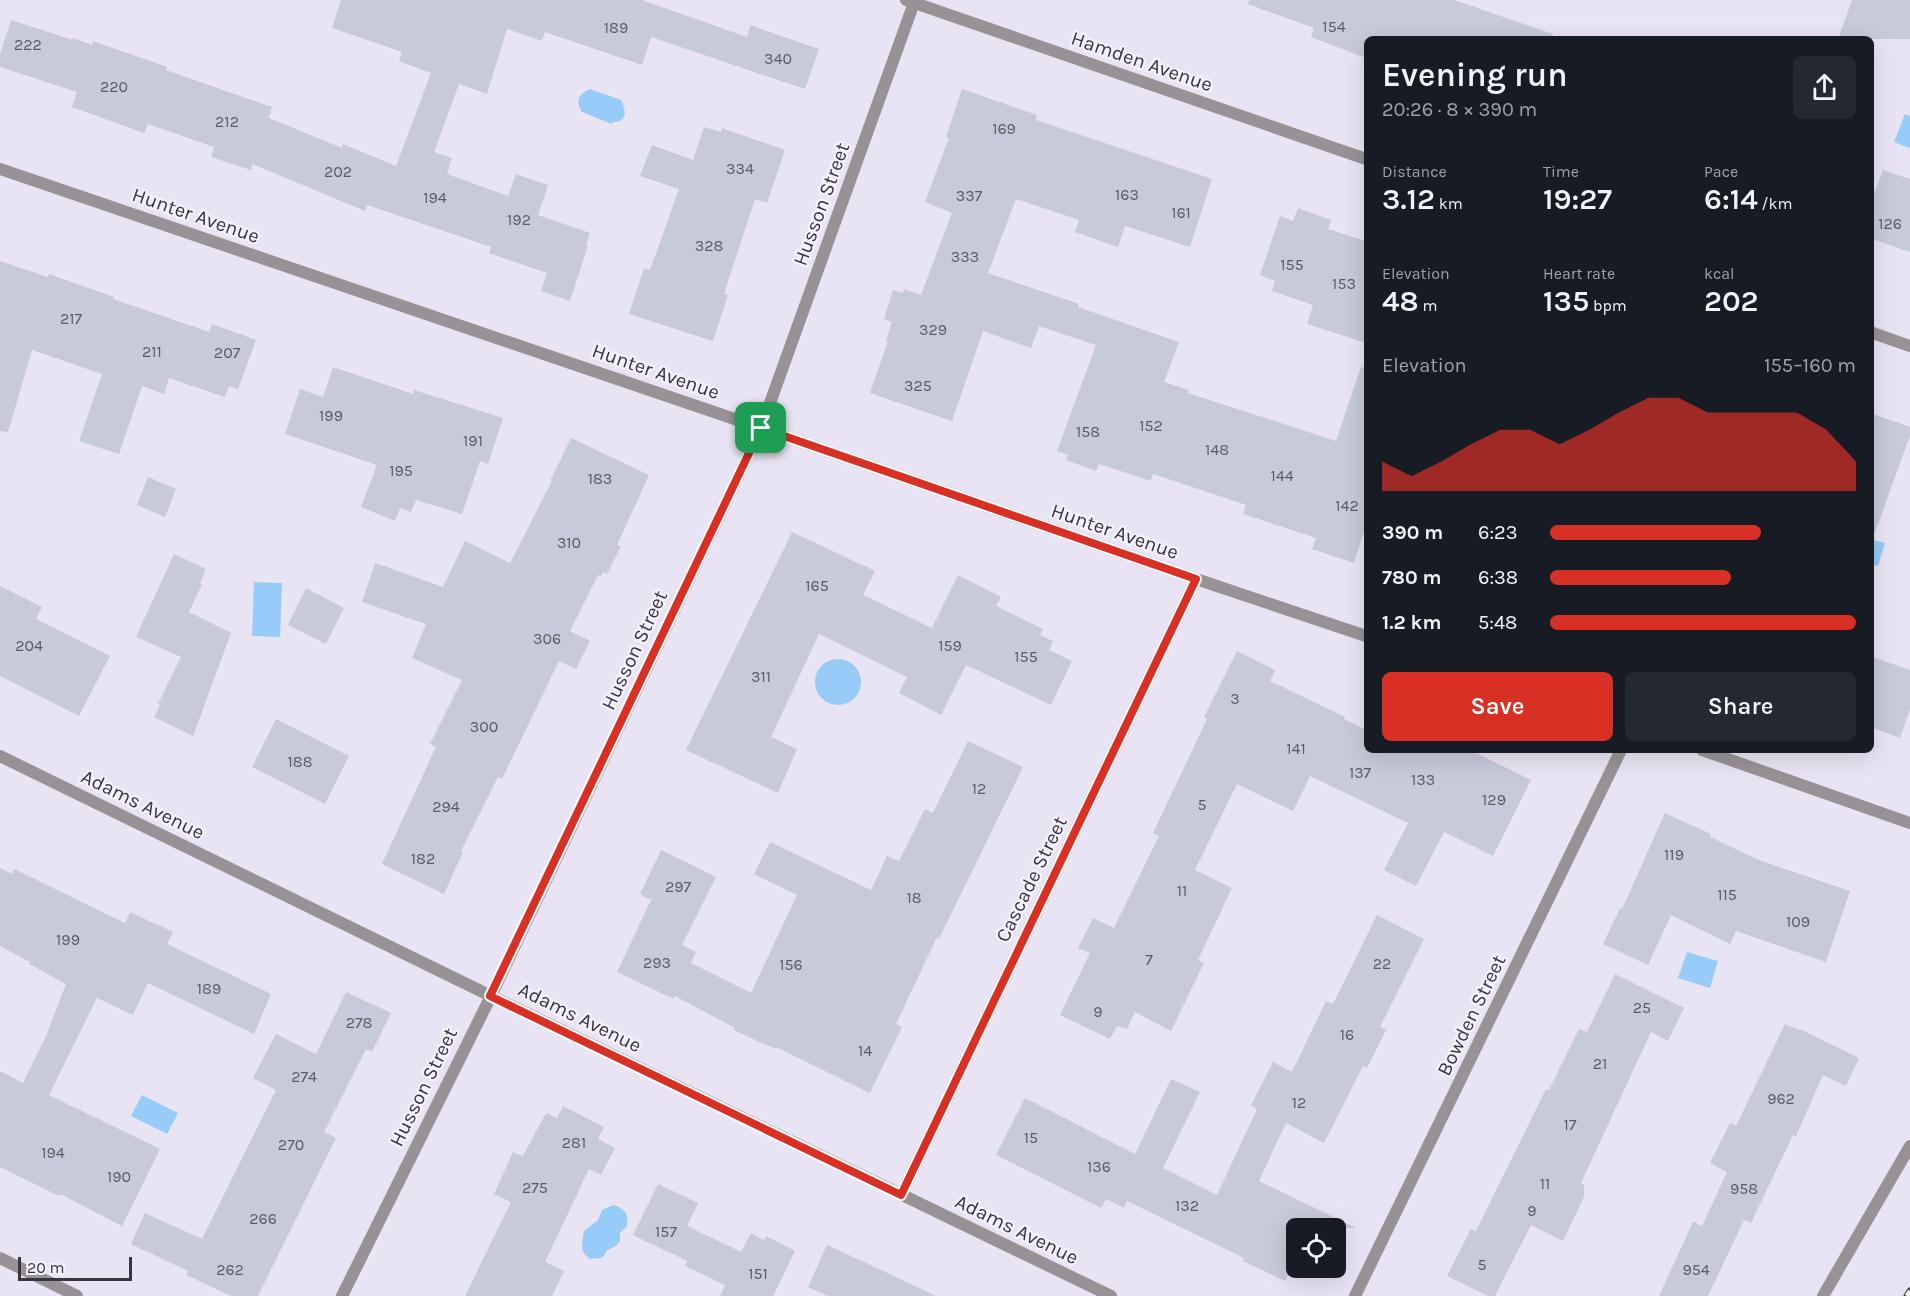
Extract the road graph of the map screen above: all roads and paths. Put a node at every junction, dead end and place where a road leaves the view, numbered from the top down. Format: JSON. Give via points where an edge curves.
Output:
{"nodes":[{"id":1,"x":911,"y":1,"type":"edge"},
{"id":2,"x":1364,"y":158,"type":"edge"},
{"id":3,"x":0,"y":169,"type":"edge"},
{"id":4,"x":1874,"y":333,"type":"edge"},
{"id":5,"x":1910,"y":345,"type":"edge"},
{"id":6,"x":761,"y":428,"type":"junction"},
{"id":7,"x":1196,"y":579,"type":"junction"},
{"id":8,"x":1364,"y":635,"type":"edge"},
{"id":9,"x":1620,"y":753,"type":"edge"},
{"id":10,"x":1711,"y":753,"type":"edge"},
{"id":11,"x":0,"y":756,"type":"edge"},
{"id":12,"x":1910,"y":823,"type":"edge"},
{"id":13,"x":490,"y":996,"type":"junction"},
{"id":14,"x":1910,"y":1146,"type":"edge"},
{"id":15,"x":901,"y":1195,"type":"junction"},
{"id":16,"x":0,"y":1258,"type":"edge"},
{"id":17,"x":77,"y":1296,"type":"edge"},
{"id":18,"x":342,"y":1296,"type":"edge"},
{"id":19,"x":1111,"y":1296,"type":"edge"},
{"id":20,"x":1355,"y":1296,"type":"edge"},
{"id":21,"x":1823,"y":1296,"type":"edge"}],
"edges":[{"from":1,"to":2,"type":"street","name":"Hamden Avenue"},
{"from":1,"to":6,"type":"street","name":"Husson Street"},
{"from":3,"to":6,"type":"street","name":"Hunter Avenue"},
{"from":4,"to":5,"type":"street"},
{"from":6,"to":7,"type":"street","name":"Hunter Avenue"},
{"from":6,"to":13,"type":"street","name":"Husson Street"},
{"from":7,"to":8,"type":"street","name":"Hunter Avenue"},
{"from":7,"to":15,"type":"street","name":"Cascade Street"},
{"from":9,"to":20,"type":"street","name":"Bowden Street"},
{"from":10,"to":12,"type":"street"},
{"from":11,"to":13,"type":"street","name":"Adams Avenue"},
{"from":13,"to":15,"type":"street","name":"Adams Avenue"},
{"from":13,"to":18,"type":"street","name":"Husson Street"},
{"from":14,"to":21,"type":"street"},
{"from":15,"to":19,"type":"street","name":"Adams Avenue"},
{"from":16,"to":17,"type":"street"}]}
